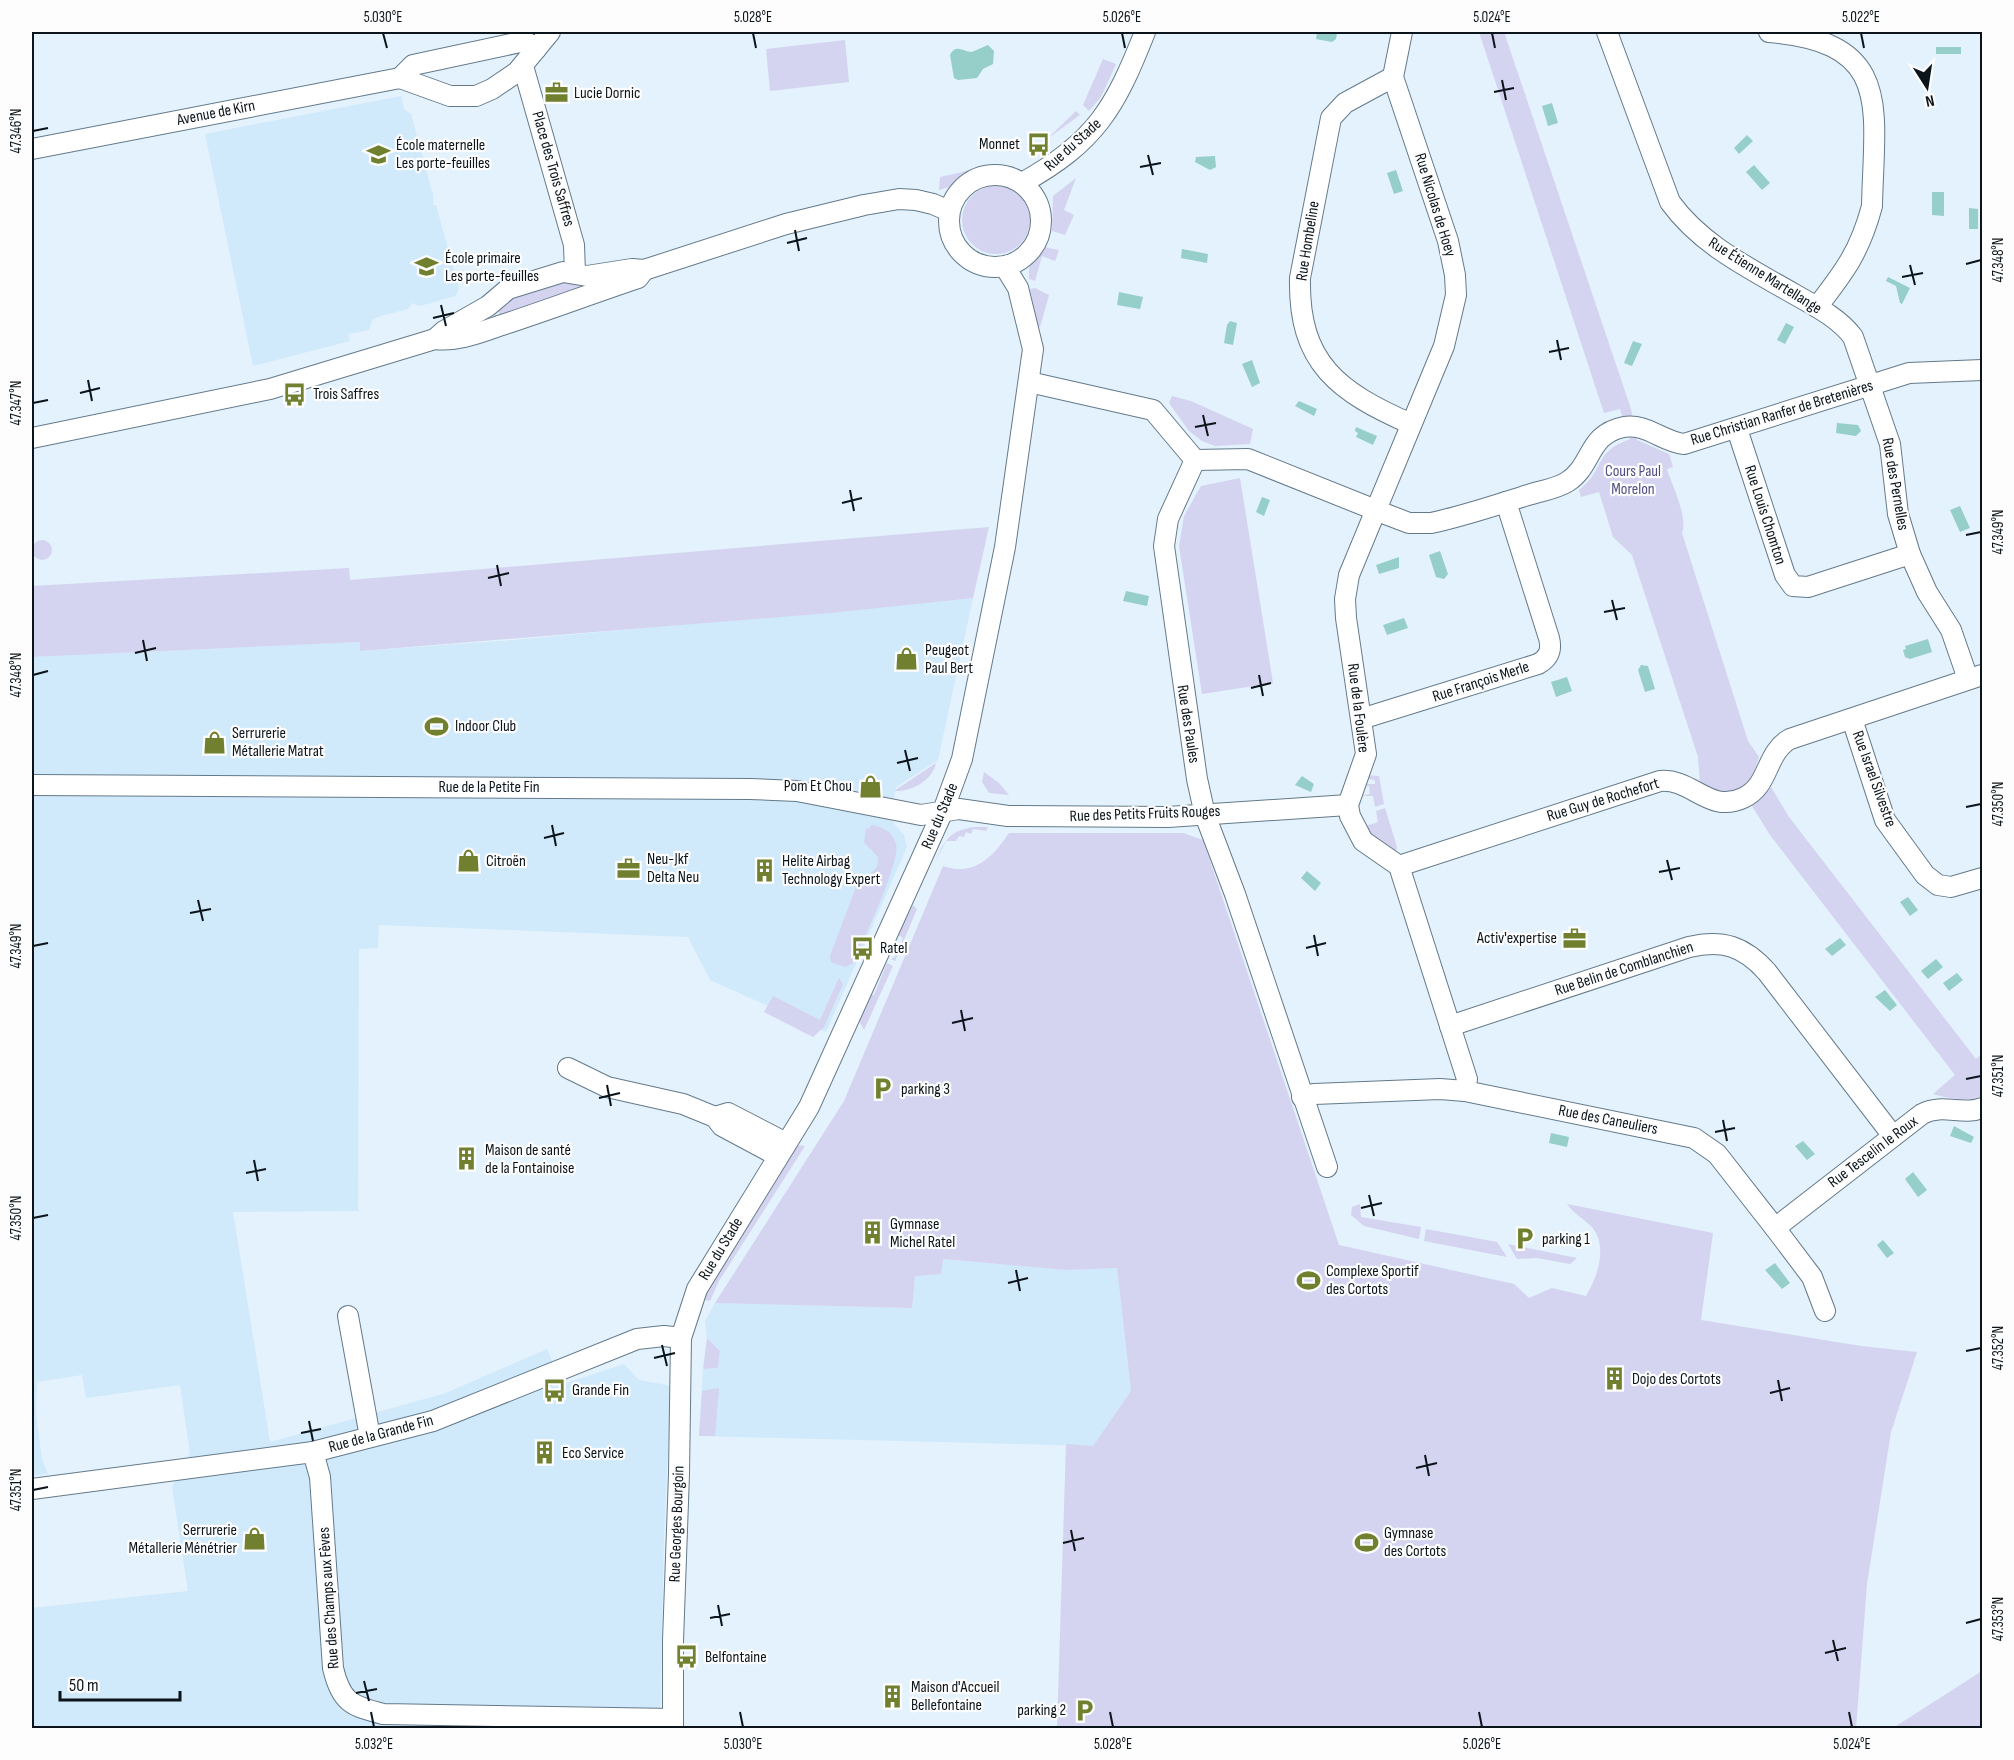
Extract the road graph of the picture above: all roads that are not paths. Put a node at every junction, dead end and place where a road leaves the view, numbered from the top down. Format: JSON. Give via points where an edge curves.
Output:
{"nodes":[{"id":1,"x":550,"y":32,"type":"edge"},
{"id":2,"x":1146,"y":32,"type":"edge"},
{"id":3,"x":1402,"y":32,"type":"edge"},
{"id":4,"x":1607,"y":32,"type":"edge"},
{"id":5,"x":1769,"y":32,"type":"edge"},
{"id":6,"x":536,"y":49,"type":"junction"},
{"id":7,"x":523,"y":66,"type":"junction"},
{"id":8,"x":1394,"y":77,"type":"junction"},
{"id":9,"x":400,"y":78,"type":"junction"},
{"id":10,"x":32,"y":149,"type":"edge"},
{"id":11,"x":1022,"y":183,"type":"junction"},
{"id":12,"x":949,"y":211,"type":"junction"},
{"id":13,"x":1005,"y":267,"type":"junction"},
{"id":14,"x":644,"y":270,"type":"junction"},
{"id":15,"x":580,"y":274,"type":"junction"},
{"id":16,"x":587,"y":296,"type":"junction"},
{"id":17,"x":490,"y":304,"type":"junction"},
{"id":18,"x":1817,"y":307,"type":"junction"},
{"id":19,"x":501,"y":325,"type":"junction"},
{"id":20,"x":435,"y":339,"type":"junction"},
{"id":21,"x":1983,"y":370,"type":"edge"},
{"id":22,"x":1029,"y":382,"type":"junction"},
{"id":23,"x":1870,"y":385,"type":"junction"},
{"id":24,"x":1411,"y":424,"type":"junction"},
{"id":25,"x":1737,"y":429,"type":"junction"},
{"id":26,"x":32,"y":438,"type":"edge"},
{"id":27,"x":1195,"y":460,"type":"junction"},
{"id":28,"x":1506,"y":502,"type":"junction"},
{"id":29,"x":1374,"y":510,"type":"junction"},
{"id":30,"x":1910,"y":554,"type":"junction"},
{"id":31,"x":1975,"y":677,"type":"edge"},
{"id":32,"x":1851,"y":718,"type":"junction"},
{"id":33,"x":1361,"y":719,"type":"junction"},
{"id":34,"x":32,"y":785,"type":"edge"},
{"id":35,"x":1347,"y":805,"type":"junction"},
{"id":36,"x":943,"y":811,"type":"junction"},
{"id":37,"x":1205,"y":815,"type":"junction"},
{"id":38,"x":1399,"y":866,"type":"junction"},
{"id":39,"x":1983,"y":878,"type":"edge"},
{"id":40,"x":1450,"y":1026,"type":"junction"},
{"id":41,"x":568,"y":1068,"type":"dead end"},
{"id":42,"x":1465,"y":1091,"type":"junction"},
{"id":43,"x":1302,"y":1097,"type":"junction"},
{"id":44,"x":1983,"y":1108,"type":"edge"},
{"id":45,"x":1893,"y":1136,"type":"junction"},
{"id":46,"x":782,"y":1150,"type":"junction"},
{"id":47,"x":1327,"y":1167,"type":"dead end"},
{"id":48,"x":1775,"y":1228,"type":"junction"},
{"id":49,"x":1825,"y":1311,"type":"dead end"},
{"id":50,"x":348,"y":1316,"type":"dead end"},
{"id":51,"x":683,"y":1329,"type":"junction"},
{"id":52,"x":370,"y":1437,"type":"junction"},
{"id":53,"x":313,"y":1452,"type":"junction"},
{"id":54,"x":32,"y":1489,"type":"edge"},
{"id":55,"x":673,"y":1724,"type":"edge"}],
"edges":[{"from":1,"to":6,"type":"street"},
{"from":2,"to":11,"type":"street","name":"Rue du Stade","via":[[1115,102],[1100,123],[1045,171]]},
{"from":3,"to":8,"type":"street","name":"Rue Nicolas de Hoey"},
{"from":4,"to":18,"type":"street","name":"Rue Étienne Martellange","via":[[1670,202],[1683,219],[1724,253]]},
{"from":5,"to":18,"type":"street","via":[[1813,37],[1844,52],[1866,79],[1874,107],[1870,213],[1850,264]]},
{"from":6,"to":7,"type":"street"},
{"from":6,"to":9,"type":"street","via":[[525,41],[423,62],[413,65]]},
{"from":7,"to":9,"type":"street","via":[[492,89],[463,98]]},
{"from":7,"to":15,"type":"street","name":"Place des Trois Saffres"},
{"from":8,"to":24,"type":"street","name":"Rue Nicolas de Hoey","via":[[1448,241],[1456,285],[1453,318],[1444,346]]},
{"from":8,"to":24,"type":"street","name":"Rue Hombeline","via":[[1345,103],[1331,118],[1300,293],[1307,332],[1333,378],[1357,399]]},
{"from":9,"to":10,"type":"street","name":"Avenue de Kirn"},
{"from":11,"to":12,"type":"street","via":[[993,175],[978,178],[965,185]]},
{"from":11,"to":13,"type":"street","via":[[1039,206],[1039,234],[1026,255]]},
{"from":12,"to":13,"type":"street","via":[[952,242],[962,254],[974,263]]},
{"from":12,"to":14,"type":"street","via":[[916,200],[864,205],[786,224]]},
{"from":13,"to":22,"type":"street","name":"Rue du Stade","via":[[1018,288],[1033,349]]},
{"from":14,"to":15,"type":"street"},
{"from":14,"to":16,"type":"street","via":[[638,278]]},
{"from":15,"to":16,"type":"street","name":"Place des Trois Saffres"},
{"from":15,"to":17,"type":"street","via":[[563,272],[508,289]]},
{"from":16,"to":19,"type":"street"},
{"from":17,"to":19,"type":"street"},
{"from":17,"to":20,"type":"street"},
{"from":18,"to":23,"type":"street","name":"Rue Étienne Martellange","via":[[1853,337]]},
{"from":19,"to":20,"type":"street","via":[[447,340]]},
{"from":20,"to":26,"type":"street","via":[[270,389]]},
{"from":21,"to":23,"type":"street","name":"Rue Christian Ranfer de Bretenières","via":[[1925,371]]},
{"from":22,"to":27,"type":"street","via":[[1153,410]]},
{"from":22,"to":36,"type":"street","name":"Rue du Stade","via":[[1005,547],[962,759]]},
{"from":23,"to":25,"type":"street","name":"Rue Christian Ranfer de Bretenières"},
{"from":23,"to":30,"type":"street","name":"Rue des Pernelles","via":[[1890,444],[1898,514]]},
{"from":24,"to":29,"type":"street","name":"Rue Nicolas de Hoey"},
{"from":25,"to":28,"type":"street","name":"Rue Christian Ranfer de Bretenières","via":[[1684,444],[1640,428],[1621,427],[1595,442],[1569,481]]},
{"from":25,"to":30,"type":"street","name":"Rue Louis Chomton","via":[[1785,575],[1793,586],[1808,587]]},
{"from":27,"to":29,"type":"street","name":"Rue Christian Ranfer de Bretenières","via":[[1248,459]]},
{"from":27,"to":37,"type":"street","name":"Rue des Paules","via":[[1168,519],[1164,546]]},
{"from":28,"to":29,"type":"street","name":"Rue Christian Ranfer de Bretenières","via":[[1431,523],[1409,523]]},
{"from":28,"to":33,"type":"street","name":"Rue François Merle","via":[[1549,638],[1547,657],[1538,664]]},
{"from":29,"to":33,"type":"street","name":"Rue de la Foulère","via":[[1349,576],[1345,599]]},
{"from":30,"to":31,"type":"street","name":"Rue des Pernelles"},
{"from":31,"to":32,"type":"street","name":"Rue Guy de Rochefort"},
{"from":32,"to":38,"type":"street","name":"Rue Guy de Rochefort","via":[[1785,742],[1772,756],[1759,786],[1740,800],[1714,802],[1684,785],[1660,781]]},
{"from":32,"to":39,"type":"street","name":"Rue Israel Silvestre","via":[[1888,826],[1925,875],[1938,885],[1951,887]]},
{"from":33,"to":35,"type":"street","name":"Rue de la Foulère","via":[[1366,754]]},
{"from":34,"to":36,"type":"street","name":"Rue de la Petite Fin","via":[[750,789],[797,791],[921,815]]},
{"from":35,"to":37,"type":"street","name":"Rue des Petits Fruits Rouges"},
{"from":35,"to":38,"type":"street","via":[[1363,840]]},
{"from":36,"to":37,"type":"street","name":"Rue des Petits Fruits Rouges","via":[[1041,817]]},
{"from":36,"to":46,"type":"street","name":"Rue du Stade","via":[[809,1107]]},
{"from":37,"to":43,"type":"street","name":"Rue des Paules"},
{"from":38,"to":40,"type":"street"},
{"from":40,"to":42,"type":"street","via":[[1467,1079]]},
{"from":40,"to":45,"type":"street","name":"Rue Belin de Comblanchien","via":[[1689,947],[1726,944],[1747,953],[1767,972]]},
{"from":41,"to":46,"type":"street","via":[[607,1086],[683,1104],[715,1117],[722,1126]]},
{"from":42,"to":43,"type":"street","name":"Rue des Caneuliers"},
{"from":42,"to":48,"type":"street","name":"Rue des Caneuliers","via":[[1701,1141],[1717,1154]]},
{"from":43,"to":47,"type":"street","name":"Rue des Paules"},
{"from":44,"to":45,"type":"street","name":"Rue Tescelin le Roux","via":[[1935,1108]]},
{"from":45,"to":48,"type":"street","name":"Rue Tescelin le Roux"},
{"from":46,"to":51,"type":"street","name":"Rue du Stade","via":[[697,1290]]},
{"from":48,"to":49,"type":"street","name":"Rue des Caneuliers","via":[[1812,1276]]},
{"from":50,"to":52,"type":"street"},
{"from":51,"to":52,"type":"street","name":"Rue de la Grande Fin","via":[[638,1339],[433,1421]]},
{"from":51,"to":55,"type":"street","name":"Rue Georges Bourgoin"},
{"from":52,"to":53,"type":"street","name":"Rue de la Grande Fin"},
{"from":53,"to":54,"type":"street","name":"Rue de la Grande Fin"},
{"from":53,"to":55,"type":"street","name":"Rue des Champs aux Fèves","via":[[320,1477],[333,1668],[339,1689],[355,1707],[383,1714]]}]}
